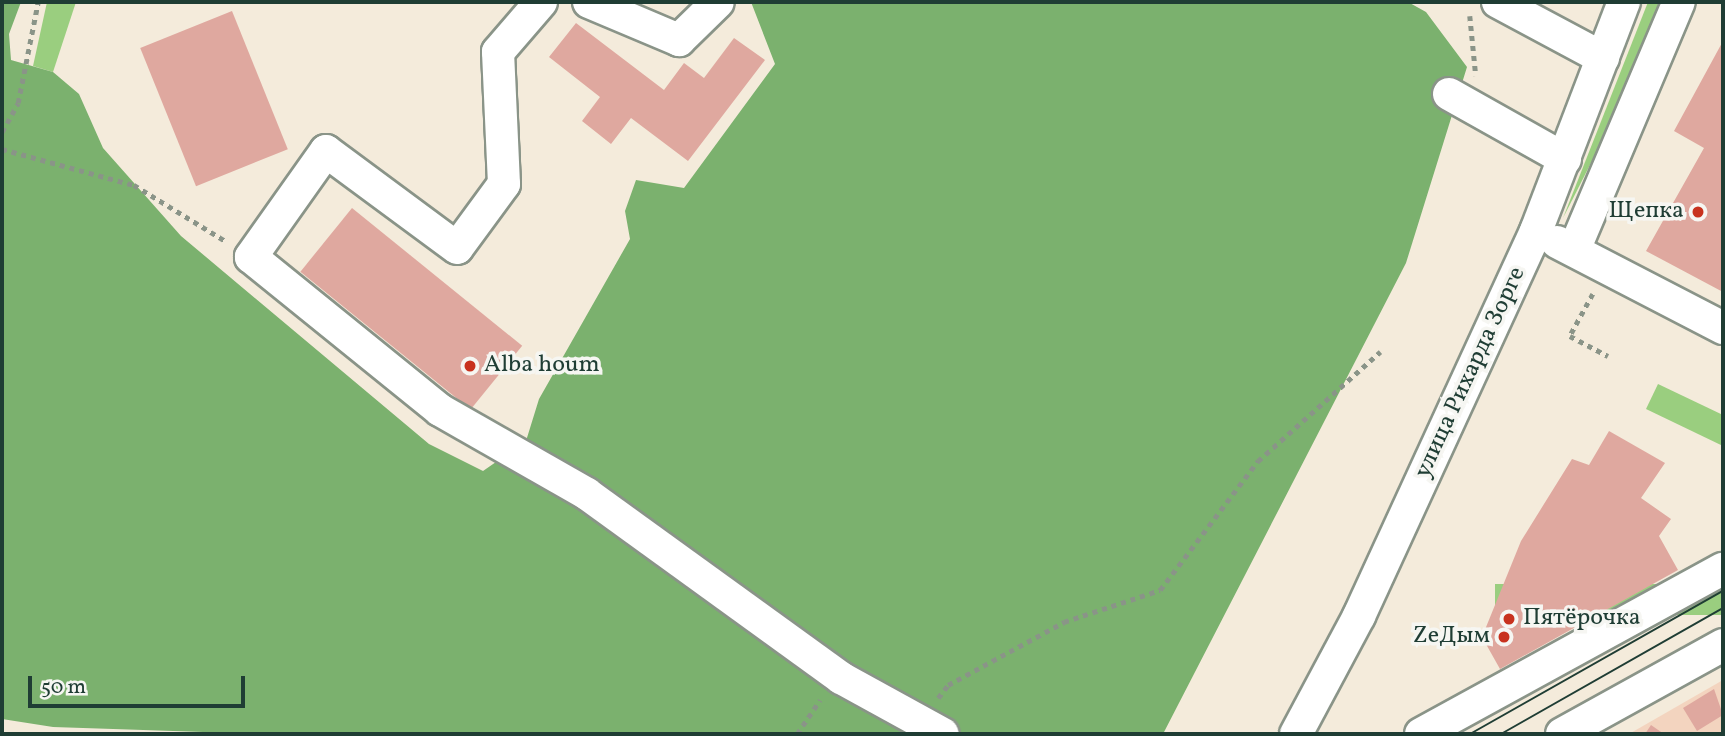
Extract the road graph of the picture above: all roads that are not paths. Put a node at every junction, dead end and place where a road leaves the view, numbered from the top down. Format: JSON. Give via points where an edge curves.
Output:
{"nodes":[{"id":1,"x":541,"y":2,"type":"edge"},
{"id":2,"x":589,"y":2,"type":"edge"},
{"id":3,"x":718,"y":2,"type":"edge"},
{"id":4,"x":1623,"y":2,"type":"edge"},
{"id":5,"x":1679,"y":2,"type":"edge"},
{"id":6,"x":1497,"y":4,"type":"edge"},
{"id":7,"x":1603,"y":58,"type":"junction"},
{"id":8,"x":1460,"y":103,"type":"road end"},
{"id":9,"x":1566,"y":159,"type":"junction"},
{"id":10,"x":1536,"y":231,"type":"junction"},
{"id":11,"x":1573,"y":250,"type":"junction"},
{"id":12,"x":1723,"y":328,"type":"edge"},
{"id":13,"x":1723,"y":569,"type":"edge"},
{"id":14,"x":1723,"y":645,"type":"edge"},
{"id":15,"x":932,"y":728,"type":"edge"},
{"id":16,"x":1296,"y":734,"type":"edge"},
{"id":17,"x":1422,"y":734,"type":"edge"},
{"id":18,"x":1562,"y":734,"type":"edge"}],
"edges":[{"from":1,"to":15,"type":"street","via":[[498,52],[504,184],[457,248],[326,150],[251,257],[440,410],[587,494],[841,678]]},
{"from":2,"to":3,"type":"street","via":[[679,40]]},
{"from":4,"to":7,"type":"street","name":"улица Рихарда Зорге"},
{"from":5,"to":11,"type":"street"},
{"from":6,"to":7,"type":"street"},
{"from":7,"to":9,"type":"street","name":"улица Рихарда Зорге"},
{"from":8,"to":9,"type":"street"},
{"from":9,"to":10,"type":"street","name":"улица Рихарда Зорге"},
{"from":10,"to":11,"type":"street"},
{"from":10,"to":16,"type":"street","name":"улица Рихарда Зорге","via":[[1359,617]]},
{"from":11,"to":12,"type":"street"},
{"from":13,"to":17,"type":"street"},
{"from":14,"to":18,"type":"street"}]}
